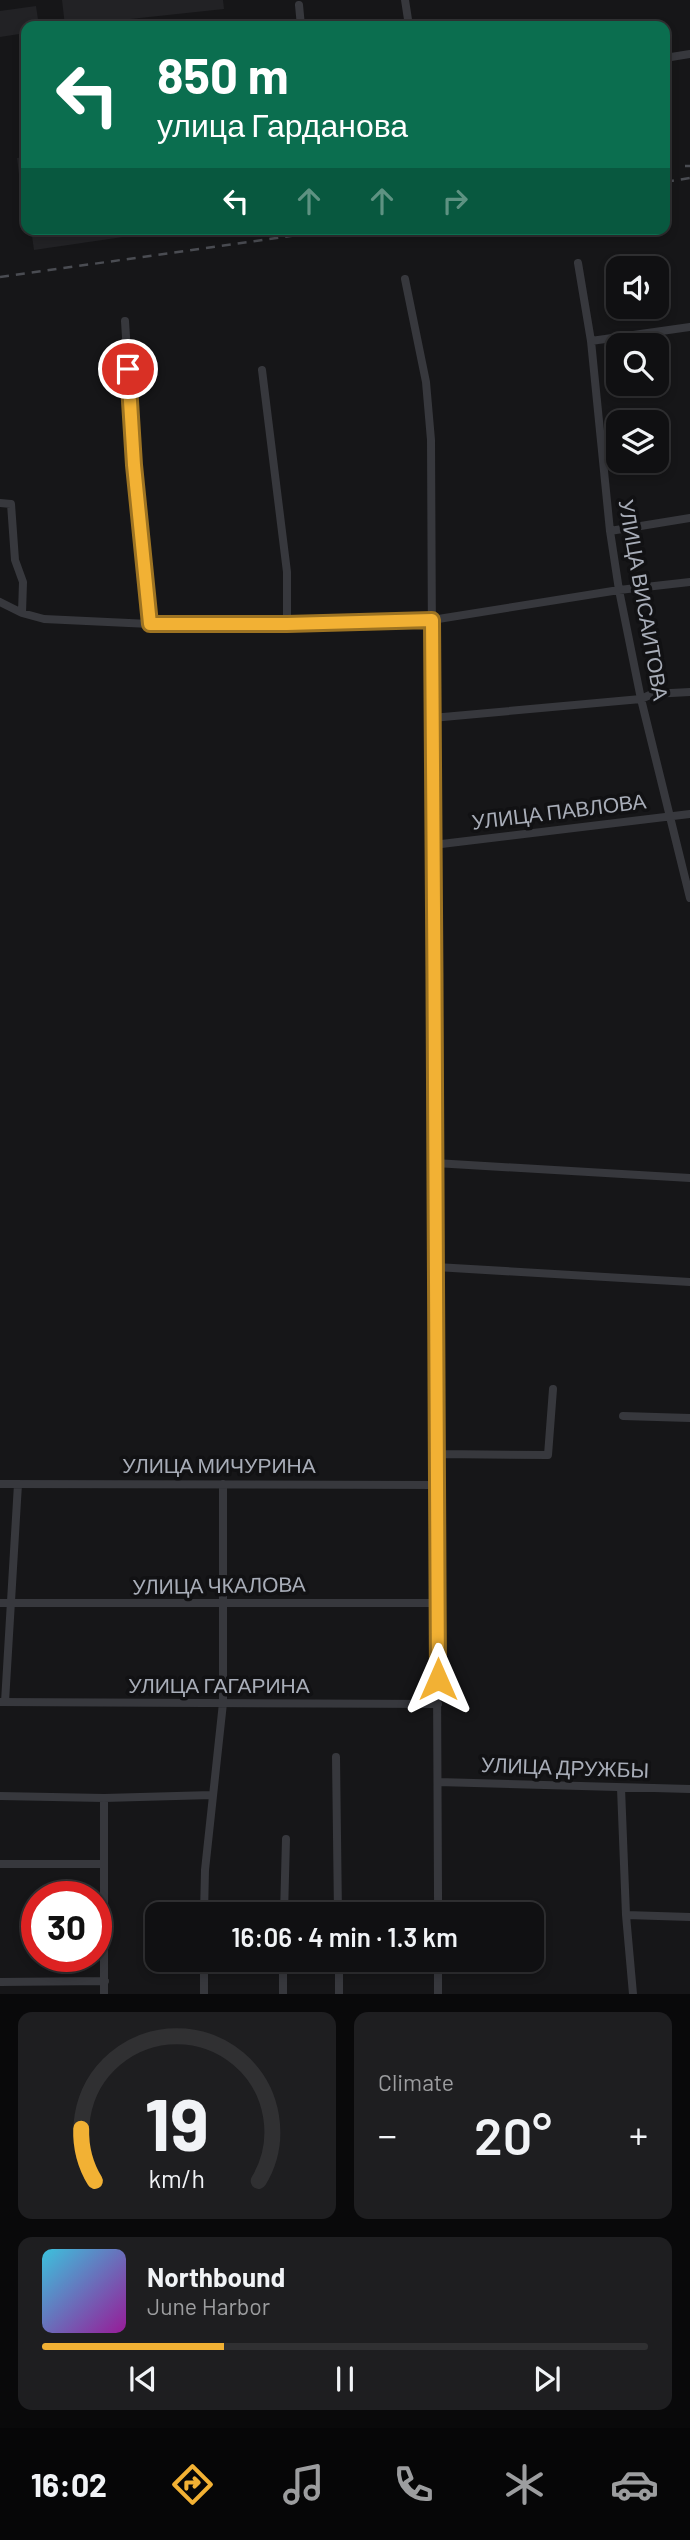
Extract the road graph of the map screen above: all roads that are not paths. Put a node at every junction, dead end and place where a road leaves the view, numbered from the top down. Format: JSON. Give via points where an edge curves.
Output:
{"nodes":[{"id":1,"x":405,"y":0,"type":"edge"},
{"id":2,"x":299,"y":5,"type":"dead end"},
{"id":3,"x":301,"y":21,"type":"edge"},
{"id":4,"x":408,"y":21,"type":"edge"},
{"id":5,"x":690,"y":54,"type":"edge"},
{"id":6,"x":670,"y":57,"type":"edge"},
{"id":7,"x":578,"y":263,"type":"dead end"},
{"id":8,"x":405,"y":279,"type":"dead end"},
{"id":9,"x":125,"y":321,"type":"dead end"},
{"id":10,"x":690,"y":327,"type":"edge"},
{"id":11,"x":590,"y":341,"type":"junction"},
{"id":12,"x":262,"y":370,"type":"dead end"},
{"id":13,"x":0,"y":503,"type":"edge"},
{"id":14,"x":690,"y":518,"type":"edge"},
{"id":15,"x":610,"y":531,"type":"junction"},
{"id":16,"x":690,"y":582,"type":"edge"},
{"id":17,"x":619,"y":590,"type":"junction"},
{"id":18,"x":0,"y":602,"type":"edge"},
{"id":19,"x":22,"y":613,"type":"junction"},
{"id":20,"x":432,"y":620,"type":"junction"},
{"id":21,"x":150,"y":624,"type":"junction"},
{"id":22,"x":287,"y":624,"type":"junction"},
{"id":23,"x":690,"y":692,"type":"edge"},
{"id":24,"x":641,"y":699,"type":"junction"},
{"id":25,"x":432,"y":718,"type":"junction"},
{"id":26,"x":690,"y":814,"type":"edge"},
{"id":27,"x":670,"y":815,"type":"junction"},
{"id":28,"x":433,"y":845,"type":"junction"},
{"id":29,"x":690,"y":898,"type":"edge"},
{"id":30,"x":435,"y":1163,"type":"junction"},
{"id":31,"x":690,"y":1178,"type":"edge"},
{"id":32,"x":436,"y":1267,"type":"junction"},
{"id":33,"x":690,"y":1282,"type":"edge"},
{"id":34,"x":553,"y":1389,"type":"dead end"},
{"id":35,"x":622,"y":1416,"type":"dead end"},
{"id":36,"x":690,"y":1418,"type":"edge"},
{"id":37,"x":438,"y":1454,"type":"junction"},
{"id":38,"x":0,"y":1483,"type":"edge"},
{"id":39,"x":18,"y":1484,"type":"junction"},
{"id":40,"x":223,"y":1484,"type":"junction"},
{"id":41,"x":438,"y":1485,"type":"junction"},
{"id":42,"x":0,"y":1603,"type":"edge"},
{"id":43,"x":12,"y":1603,"type":"junction"},
{"id":44,"x":222,"y":1603,"type":"junction"},
{"id":45,"x":438,"y":1603,"type":"junction"},
{"id":46,"x":2,"y":1702,"type":"edge"},
{"id":47,"x":223,"y":1703,"type":"junction"},
{"id":48,"x":438,"y":1704,"type":"junction"},
{"id":49,"x":336,"y":1757,"type":"dead end"},
{"id":50,"x":438,"y":1782,"type":"junction"},
{"id":51,"x":621,"y":1788,"type":"junction"},
{"id":52,"x":690,"y":1789,"type":"edge"},
{"id":53,"x":0,"y":1796,"type":"edge"},
{"id":54,"x":212,"y":1796,"type":"junction"},
{"id":55,"x":104,"y":1798,"type":"junction"},
{"id":56,"x":286,"y":1839,"type":"dead end"},
{"id":57,"x":0,"y":1864,"type":"edge"},
{"id":58,"x":104,"y":1864,"type":"junction"},
{"id":59,"x":204,"y":1902,"type":"edge"},
{"id":60,"x":284,"y":1902,"type":"edge"},
{"id":61,"x":338,"y":1902,"type":"edge"},
{"id":62,"x":438,"y":1902,"type":"edge"},
{"id":63,"x":626,"y":1915,"type":"junction"},
{"id":64,"x":690,"y":1917,"type":"edge"},
{"id":65,"x":204,"y":1972,"type":"edge"},
{"id":66,"x":284,"y":1972,"type":"edge"},
{"id":67,"x":339,"y":1972,"type":"edge"},
{"id":68,"x":438,"y":1972,"type":"edge"},
{"id":69,"x":105,"y":1981,"type":"junction"},
{"id":70,"x":0,"y":1982,"type":"edge"},
{"id":71,"x":104,"y":1994,"type":"edge"},
{"id":72,"x":204,"y":1994,"type":"edge"},
{"id":73,"x":283,"y":1994,"type":"edge"},
{"id":74,"x":339,"y":1994,"type":"edge"},
{"id":75,"x":438,"y":1994,"type":"edge"},
{"id":76,"x":633,"y":1994,"type":"edge"}],
"edges":[{"from":1,"to":4,"type":"street"},
{"from":2,"to":3,"type":"street"},
{"from":5,"to":6,"type":"street"},
{"from":7,"to":11,"type":"street","name":"УЛИЦА ВИСАИТОВА"},
{"from":8,"to":20,"type":"street","via":[[426,382],[431,440]]},
{"from":9,"to":21,"type":"street"},
{"from":10,"to":11,"type":"street"},
{"from":11,"to":15,"type":"street","name":"УЛИЦА ВИСАИТОВА"},
{"from":12,"to":22,"type":"street","via":[[287,572]]},
{"from":13,"to":19,"type":"street","via":[[11,504],[15,560],[23,582]]},
{"from":14,"to":15,"type":"street"},
{"from":15,"to":17,"type":"street","name":"УЛИЦА ВИСАИТОВА"},
{"from":16,"to":17,"type":"street"},
{"from":17,"to":20,"type":"street"},
{"from":17,"to":24,"type":"street","name":"УЛИЦА ВИСАИТОВА"},
{"from":18,"to":19,"type":"street"},
{"from":19,"to":21,"type":"street","via":[[44,619]]},
{"from":20,"to":22,"type":"street"},
{"from":20,"to":25,"type":"street"},
{"from":21,"to":22,"type":"street"},
{"from":23,"to":24,"type":"street"},
{"from":24,"to":25,"type":"street"},
{"from":24,"to":27,"type":"street","name":"УЛИЦА ВИСАИТОВА"},
{"from":25,"to":28,"type":"street"},
{"from":26,"to":27,"type":"street","name":"УЛИЦА ПАВЛОВА"},
{"from":27,"to":28,"type":"street","name":"УЛИЦА ПАВЛОВА"},
{"from":27,"to":29,"type":"street","name":"УЛИЦА ВИСАИТОВА"},
{"from":28,"to":30,"type":"street"},
{"from":30,"to":31,"type":"street"},
{"from":30,"to":32,"type":"street"},
{"from":32,"to":33,"type":"street"},
{"from":32,"to":37,"type":"street"},
{"from":34,"to":37,"type":"street","via":[[548,1455]]},
{"from":35,"to":36,"type":"street"},
{"from":37,"to":41,"type":"street"},
{"from":38,"to":39,"type":"street","name":"УЛИЦА МИЧУРИНА"},
{"from":39,"to":40,"type":"street","name":"УЛИЦА МИЧУРИНА"},
{"from":39,"to":43,"type":"street"},
{"from":40,"to":41,"type":"street","name":"УЛИЦА МИЧУРИНА"},
{"from":40,"to":44,"type":"street"},
{"from":41,"to":45,"type":"street"},
{"from":42,"to":43,"type":"street","name":"УЛИЦА ЧКАЛОВА"},
{"from":43,"to":44,"type":"street","name":"УЛИЦА ЧКАЛОВА"},
{"from":43,"to":46,"type":"street"},
{"from":44,"to":45,"type":"street","name":"УЛИЦА ЧКАЛОВА"},
{"from":44,"to":47,"type":"street"},
{"from":45,"to":48,"type":"street"},
{"from":46,"to":47,"type":"street","name":"УЛИЦА ГАГАРИНА"},
{"from":47,"to":48,"type":"street","name":"УЛИЦА ГАГАРИНА"},
{"from":47,"to":54,"type":"street"},
{"from":48,"to":50,"type":"street"},
{"from":49,"to":61,"type":"street"},
{"from":50,"to":51,"type":"street","name":"УЛИЦА ДРУЖБЫ"},
{"from":50,"to":62,"type":"street"},
{"from":51,"to":52,"type":"street","name":"УЛИЦА ДРУЖБЫ"},
{"from":51,"to":63,"type":"street"},
{"from":53,"to":55,"type":"street"},
{"from":54,"to":55,"type":"street"},
{"from":54,"to":59,"type":"street"},
{"from":55,"to":58,"type":"street"},
{"from":56,"to":60,"type":"street"},
{"from":57,"to":58,"type":"street"},
{"from":58,"to":69,"type":"street"},
{"from":63,"to":64,"type":"street"},
{"from":63,"to":76,"type":"street"},
{"from":65,"to":72,"type":"street"},
{"from":66,"to":73,"type":"street"},
{"from":67,"to":74,"type":"street"},
{"from":68,"to":75,"type":"street"},
{"from":69,"to":70,"type":"street"},
{"from":69,"to":71,"type":"street"}]}
